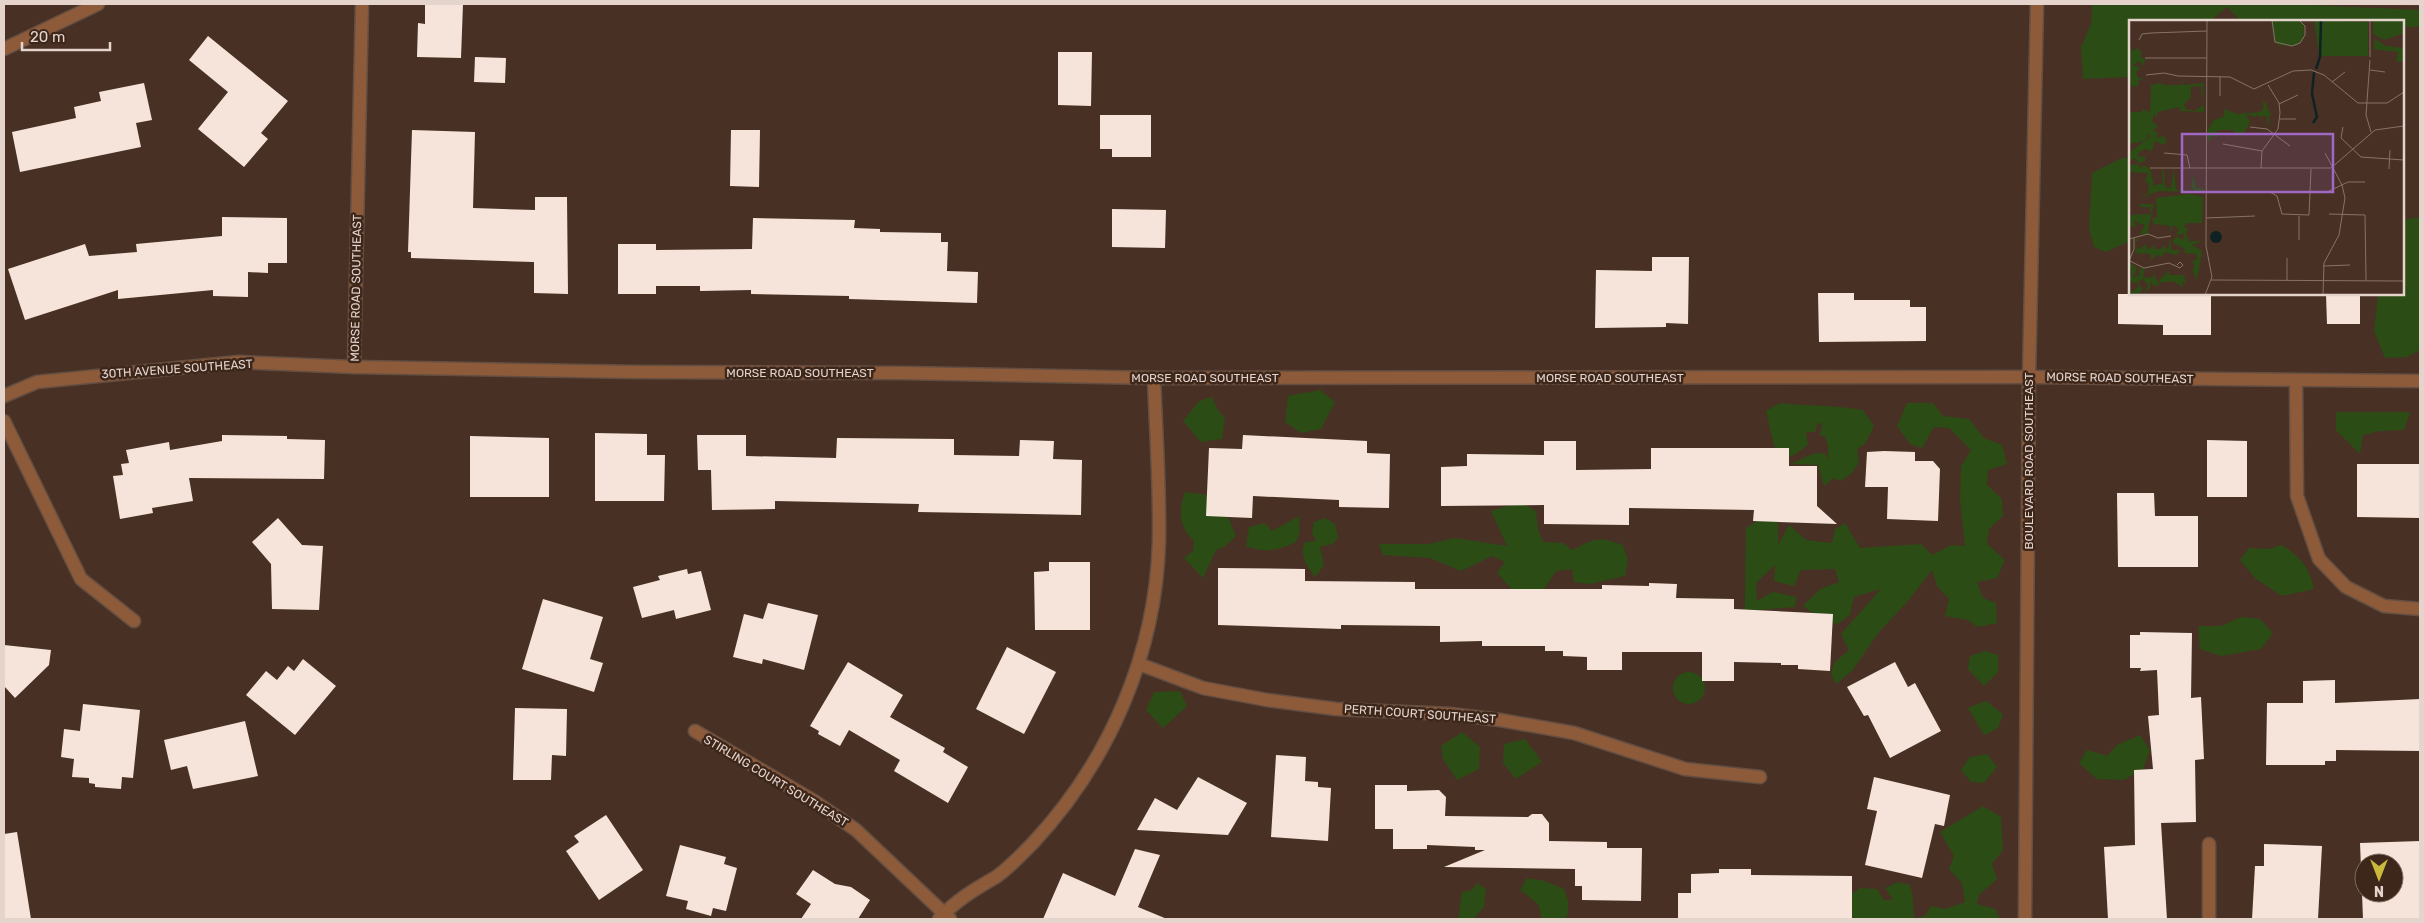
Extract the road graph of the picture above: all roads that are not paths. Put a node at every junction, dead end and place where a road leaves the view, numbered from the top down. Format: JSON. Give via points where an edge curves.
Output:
{"nodes":[{"id":1,"x":98,"y":4,"type":"edge"},
{"id":2,"x":362,"y":4,"type":"edge"},
{"id":3,"x":2036,"y":4,"type":"edge"},
{"id":4,"x":4,"y":49,"type":"edge"},
{"id":5,"x":354,"y":367,"type":"junction"},
{"id":6,"x":2029,"y":377,"type":"junction"},
{"id":7,"x":1154,"y":378,"type":"junction"},
{"id":8,"x":2296,"y":380,"type":"junction"},
{"id":9,"x":2420,"y":381,"type":"edge"},
{"id":10,"x":4,"y":396,"type":"edge"},
{"id":11,"x":4,"y":421,"type":"edge"},
{"id":12,"x":2420,"y":610,"type":"edge"},
{"id":13,"x":134,"y":621,"type":"dead end"},
{"id":14,"x":1139,"y":664,"type":"junction"},
{"id":15,"x":695,"y":731,"type":"dead end"},
{"id":16,"x":1760,"y":777,"type":"dead end"},
{"id":17,"x":2209,"y":844,"type":"dead end"},
{"id":18,"x":944,"y":917,"type":"edge"},
{"id":19,"x":2025,"y":919,"type":"edge"},
{"id":20,"x":2209,"y":919,"type":"edge"}],
"edges":[{"from":1,"to":4,"type":"street"},
{"from":2,"to":5,"type":"street","name":"MORSE ROAD SOUTHEAST"},
{"from":3,"to":6,"type":"street","name":"BOULEVARD ROAD SOUTHEAST"},
{"from":5,"to":7,"type":"street","name":"MORSE ROAD SOUTHEAST"},
{"from":5,"to":10,"type":"street","name":"30TH AVENUE SOUTHEAST","via":[[239,362],[37,382]]},
{"from":6,"to":7,"type":"street","name":"MORSE ROAD SOUTHEAST"},
{"from":6,"to":8,"type":"street","name":"MORSE ROAD SOUTHEAST"},
{"from":6,"to":19,"type":"street","name":"BOULEVARD ROAD SOUTHEAST"},
{"from":7,"to":14,"type":"street","via":[[1159,541],[1153,603]]},
{"from":8,"to":9,"type":"street","name":"MORSE ROAD SOUTHEAST"},
{"from":8,"to":12,"type":"street","via":[[2297,496],[2318,559],[2346,587],[2384,606]]},
{"from":11,"to":13,"type":"street","via":[[81,579]]},
{"from":14,"to":16,"type":"street","name":"PERTH COURT SOUTHEAST","via":[[1203,688],[1267,700],[1336,709],[1450,714],[1500,720],[1574,733],[1685,769]]},
{"from":14,"to":18,"type":"street","via":[[1098,757],[1072,796],[1032,844],[997,876],[977,886]]},
{"from":15,"to":18,"type":"street","name":"STIRLING COURT SOUTHEAST","via":[[814,801],[856,830]]},
{"from":17,"to":20,"type":"street"}]}
